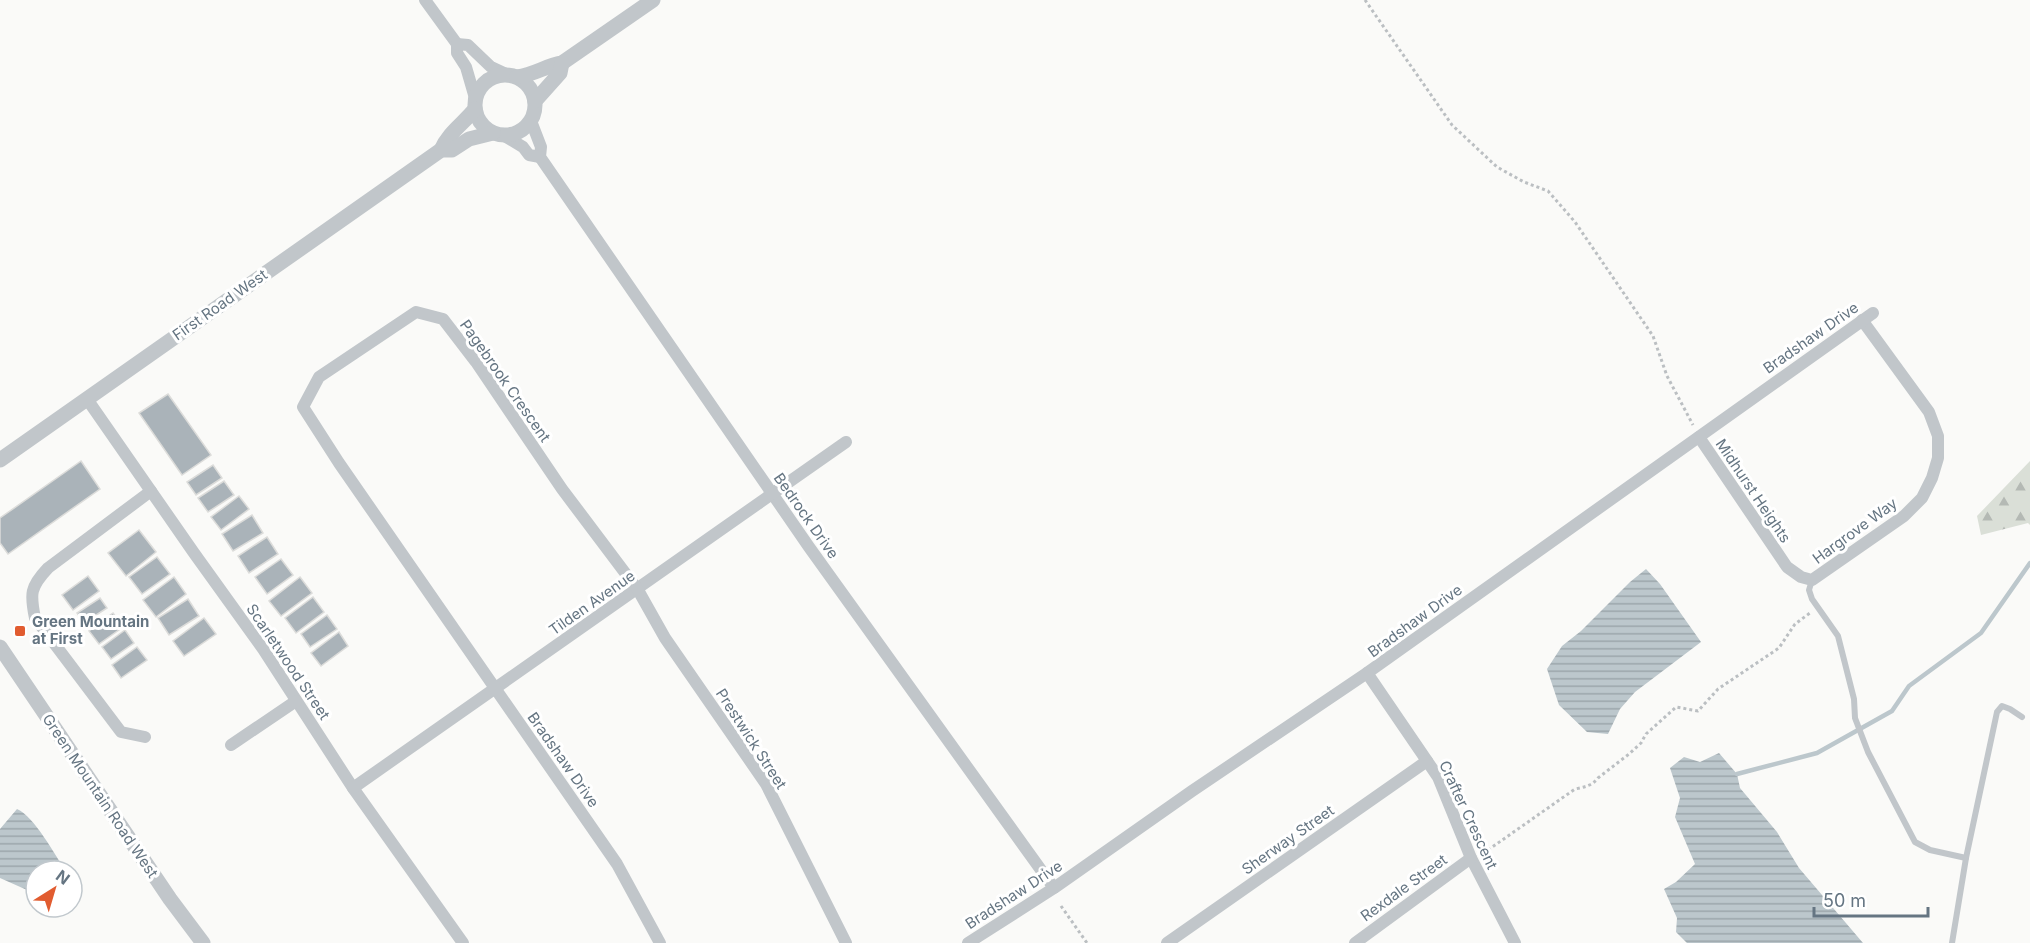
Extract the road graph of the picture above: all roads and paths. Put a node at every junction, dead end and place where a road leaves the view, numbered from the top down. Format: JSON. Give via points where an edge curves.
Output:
{"nodes":[{"id":1,"x":425,"y":0,"type":"edge"},
{"id":2,"x":653,"y":0,"type":"edge"},
{"id":3,"x":1365,"y":0,"type":"edge"},
{"id":4,"x":457,"y":44,"type":"junction"},
{"id":5,"x":562,"y":63,"type":"junction"},
{"id":6,"x":512,"y":75,"type":"junction"},
{"id":7,"x":535,"y":101,"type":"junction"},
{"id":8,"x":475,"y":103,"type":"junction"},
{"id":9,"x":531,"y":121,"type":"junction"},
{"id":10,"x":498,"y":134,"type":"junction"},
{"id":11,"x":441,"y":150,"type":"junction"},
{"id":12,"x":540,"y":158,"type":"junction"},
{"id":13,"x":1873,"y":313,"type":"dead end"},
{"id":14,"x":1862,"y":320,"type":"junction"},
{"id":15,"x":87,"y":399,"type":"junction"},
{"id":16,"x":1699,"y":437,"type":"junction"},
{"id":17,"x":846,"y":442,"type":"dead end"},
{"id":18,"x":0,"y":460,"type":"edge"},
{"id":19,"x":151,"y":491,"type":"junction"},
{"id":20,"x":771,"y":493,"type":"junction"},
{"id":21,"x":1812,"y":580,"type":"junction"},
{"id":22,"x":638,"y":590,"type":"junction"},
{"id":23,"x":1818,"y":607,"type":"junction"},
{"id":24,"x":0,"y":647,"type":"edge"},
{"id":25,"x":1367,"y":673,"type":"junction"},
{"id":26,"x":495,"y":689,"type":"junction"},
{"id":27,"x":296,"y":701,"type":"junction"},
{"id":28,"x":2022,"y":717,"type":"dead end"},
{"id":29,"x":145,"y":737,"type":"dead end"},
{"id":30,"x":231,"y":745,"type":"dead end"},
{"id":31,"x":1427,"y":761,"type":"junction"},
{"id":32,"x":353,"y":788,"type":"junction"},
{"id":33,"x":1488,"y":850,"type":"dead end"},
{"id":34,"x":1471,"y":858,"type":"junction"},
{"id":35,"x":1966,"y":858,"type":"junction"},
{"id":36,"x":1054,"y":888,"type":"junction"},
{"id":37,"x":1061,"y":906,"type":"dead end"},
{"id":38,"x":203,"y":943,"type":"edge"},
{"id":39,"x":463,"y":943,"type":"edge"},
{"id":40,"x":660,"y":943,"type":"edge"},
{"id":41,"x":846,"y":943,"type":"edge"},
{"id":42,"x":968,"y":943,"type":"edge"},
{"id":43,"x":1087,"y":943,"type":"edge"},
{"id":44,"x":1167,"y":943,"type":"edge"},
{"id":45,"x":1355,"y":943,"type":"edge"},
{"id":46,"x":1515,"y":943,"type":"edge"},
{"id":47,"x":1952,"y":943,"type":"edge"}],
"edges":[{"from":1,"to":4,"type":"street"},
{"from":2,"to":5,"type":"street","name":"First Road West"},
{"from":3,"to":16,"type":"path","via":[[1452,125],[1497,168],[1548,191],[1575,222],[1653,336],[1667,376]]},
{"from":4,"to":6,"type":"street","via":[[468,45],[491,67]]},
{"from":4,"to":8,"type":"street"},
{"from":5,"to":6,"type":"street","name":"First Road West","via":[[532,75]]},
{"from":5,"to":7,"type":"street","name":"First Road West","via":[[560,73]]},
{"from":6,"to":7,"type":"street","via":[[526,82]]},
{"from":6,"to":8,"type":"street","name":"First Road West","via":[[486,80]]},
{"from":7,"to":9,"type":"street"},
{"from":8,"to":10,"type":"street","via":[[478,119]]},
{"from":8,"to":11,"type":"street","name":"First Road West"},
{"from":9,"to":10,"type":"street","name":"First Road West","via":[[514,134]]},
{"from":9,"to":12,"type":"street","name":"Bedrock Drive","via":[[541,147]]},
{"from":10,"to":11,"type":"street","name":"First Road West","via":[[469,139],[452,150]]},
{"from":10,"to":12,"type":"street","name":"Bedrock Drive"},
{"from":11,"to":15,"type":"street","name":"First Road West"},
{"from":12,"to":20,"type":"street","name":"Bedrock Drive"},
{"from":13,"to":14,"type":"street","name":"Bradshaw Drive"},
{"from":14,"to":16,"type":"street","name":"Bradshaw Drive"},
{"from":14,"to":21,"type":"street","name":"Hargrove Way","via":[[1929,412],[1938,436],[1938,458],[1922,498],[1904,516]]},
{"from":15,"to":18,"type":"street","name":"First Road West"},
{"from":15,"to":19,"type":"street","name":"Scarletwood Street"},
{"from":16,"to":21,"type":"street","name":"Midhurst Heights","via":[[1787,567]]},
{"from":16,"to":25,"type":"street","name":"Bradshaw Drive"},
{"from":17,"to":20,"type":"street","name":"Tilden Avenue"},
{"from":19,"to":27,"type":"street","name":"Scarletwood Street"},
{"from":19,"to":29,"type":"street","via":[[48,568],[31,596],[35,618],[122,732]]},
{"from":20,"to":22,"type":"street","name":"Tilden Avenue"},
{"from":20,"to":36,"type":"street","name":"Bedrock Drive"},
{"from":21,"to":23,"type":"lane","via":[[1809,590]]},
{"from":22,"to":26,"type":"street","name":"Tilden Avenue"},
{"from":22,"to":26,"type":"street","name":"Pagebrook Crescent","via":[[443,319],[416,312],[319,377],[303,407]]},
{"from":22,"to":41,"type":"street","name":"Prestwick Street","via":[[666,638],[766,784]]},
{"from":23,"to":33,"type":"path","via":[[1795,624],[1779,648],[1718,689],[1698,711],[1676,707],[1595,782],[1575,789]]},
{"from":23,"to":35,"type":"lane","via":[[1838,636],[1855,718],[1868,752],[1915,842],[1923,848]]},
{"from":24,"to":38,"type":"street","name":"Green Mountain Road West"},
{"from":25,"to":31,"type":"street","name":"Crafter Crescent"},
{"from":25,"to":36,"type":"street","name":"Bradshaw Drive"},
{"from":26,"to":32,"type":"street","name":"Tilden Avenue"},
{"from":26,"to":40,"type":"street","name":"Bradshaw Drive","via":[[617,864]]},
{"from":27,"to":30,"type":"street"},
{"from":27,"to":32,"type":"street","name":"Scarletwood Street"},
{"from":28,"to":35,"type":"lane","via":[[2002,706],[1996,712]]},
{"from":31,"to":34,"type":"street","name":"Crafter Crescent"},
{"from":31,"to":44,"type":"street","name":"Sherway Street"},
{"from":32,"to":39,"type":"street","name":"Scarletwood Street"},
{"from":34,"to":45,"type":"street","name":"Rexdale Street"},
{"from":34,"to":46,"type":"street","name":"Crafter Crescent"},
{"from":35,"to":47,"type":"lane"},
{"from":36,"to":42,"type":"street","name":"Bradshaw Drive"},
{"from":37,"to":43,"type":"path"}]}
